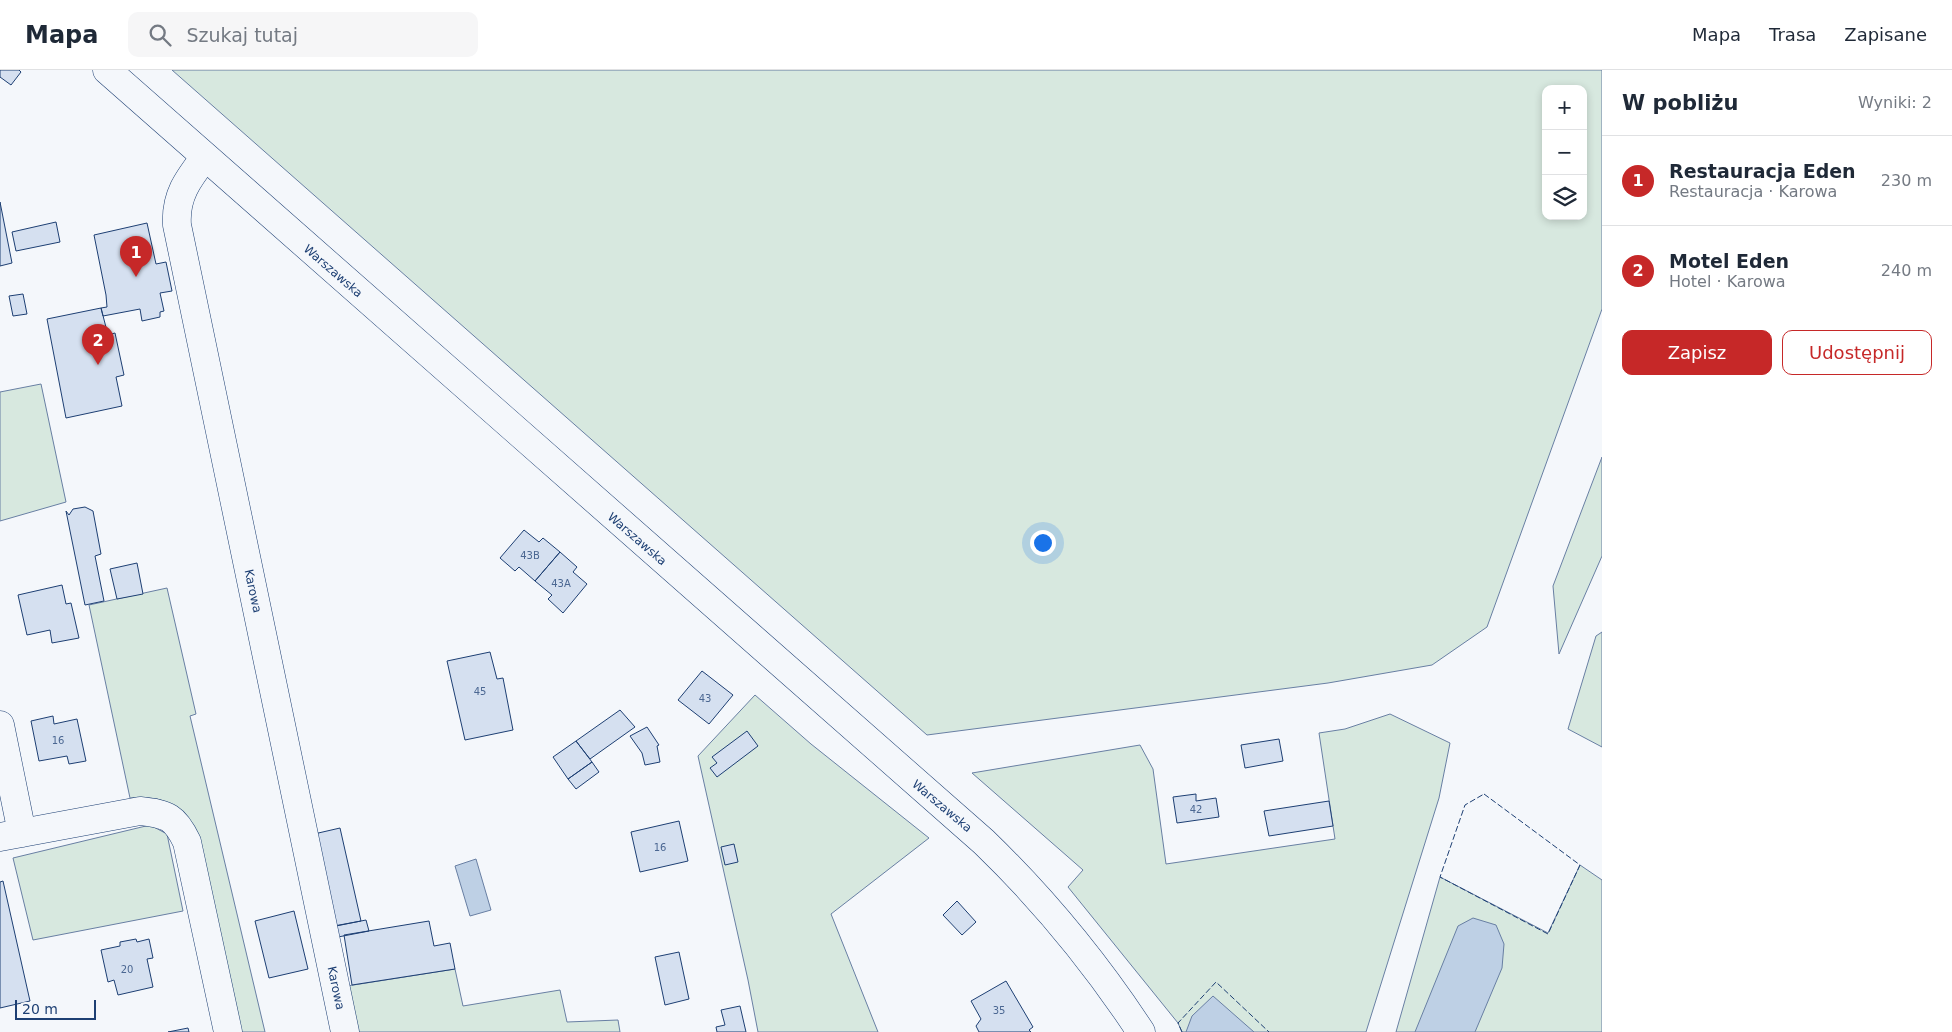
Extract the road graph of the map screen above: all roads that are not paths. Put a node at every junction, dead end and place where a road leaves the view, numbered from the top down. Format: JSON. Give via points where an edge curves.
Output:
{"nodes":[{"id":1,"x":106,"y":70,"type":"edge"},
{"id":2,"x":205,"y":157,"type":"junction"},
{"id":3,"x":0,"y":725,"type":"edge"},
{"id":4,"x":11,"y":835,"type":"edge"},
{"id":5,"x":228,"y":1032,"type":"edge"},
{"id":6,"x":345,"y":1032,"type":"edge"},
{"id":7,"x":1141,"y":1032,"type":"edge"}],
"edges":[{"from":1,"to":2,"type":"main road","name":"Warszawska"},
{"from":2,"to":6,"type":"main road","name":"Karowa","via":[[179,196],[177,225]]},
{"from":2,"to":7,"type":"main road","name":"Warszawska","via":[[984,842],[1075,938]]},
{"from":3,"to":4,"type":"main road"},
{"from":4,"to":5,"type":"main road","via":[[140,811],[156,812],[178,824],[187,842]]}]}
